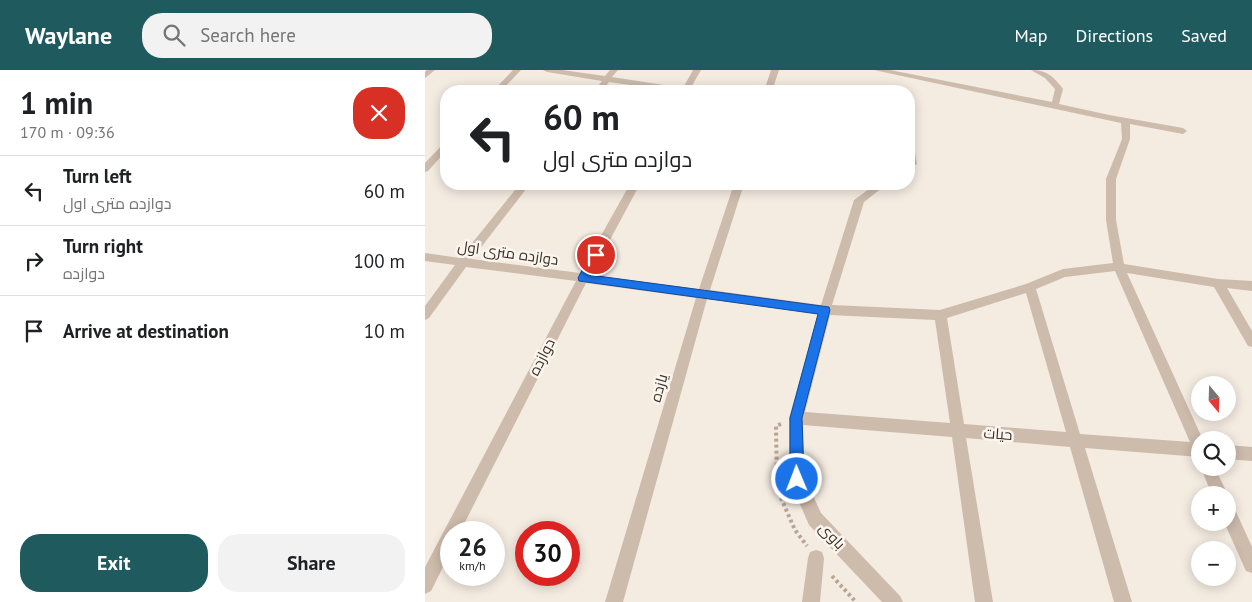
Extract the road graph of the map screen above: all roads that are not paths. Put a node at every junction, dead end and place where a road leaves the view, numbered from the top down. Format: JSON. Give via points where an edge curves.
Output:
{"nodes":[{"id":1,"x":431,"y":70,"type":"edge"},
{"id":2,"x":517,"y":70,"type":"edge"},
{"id":3,"x":547,"y":70,"type":"edge"},
{"id":4,"x":614,"y":70,"type":"edge"},
{"id":5,"x":697,"y":70,"type":"edge"},
{"id":6,"x":775,"y":70,"type":"edge"},
{"id":7,"x":878,"y":70,"type":"edge"},
{"id":8,"x":1035,"y":70,"type":"edge"},
{"id":9,"x":425,"y":76,"type":"edge"},
{"id":10,"x":607,"y":80,"type":"junction"},
{"id":11,"x":503,"y":85,"type":"edge"},
{"id":12,"x":602,"y":85,"type":"edge"},
{"id":13,"x":643,"y":85,"type":"edge"},
{"id":14,"x":689,"y":85,"type":"edge"},
{"id":15,"x":770,"y":85,"type":"edge"},
{"id":16,"x":1055,"y":105,"type":"junction"},
{"id":17,"x":1125,"y":121,"type":"junction"},
{"id":18,"x":1183,"y":131,"type":"dead end"},
{"id":19,"x":440,"y":153,"type":"edge"},
{"id":20,"x":425,"y":169,"type":"edge"},
{"id":21,"x":520,"y":190,"type":"edge"},
{"id":22,"x":632,"y":190,"type":"edge"},
{"id":23,"x":737,"y":190,"type":"edge"},
{"id":24,"x":873,"y":190,"type":"edge"},
{"id":25,"x":425,"y":257,"type":"edge"},
{"id":26,"x":463,"y":262,"type":"junction"},
{"id":27,"x":1119,"y":267,"type":"junction"},
{"id":28,"x":583,"y":278,"type":"junction"},
{"id":29,"x":1218,"y":283,"type":"junction"},
{"id":30,"x":1252,"y":286,"type":"edge"},
{"id":31,"x":1030,"y":287,"type":"junction"},
{"id":32,"x":703,"y":294,"type":"junction"},
{"id":33,"x":825,"y":310,"type":"junction"},
{"id":34,"x":425,"y":315,"type":"edge"},
{"id":35,"x":939,"y":315,"type":"junction"},
{"id":36,"x":1252,"y":342,"type":"edge"},
{"id":37,"x":796,"y":418,"type":"junction"},
{"id":38,"x":957,"y":430,"type":"junction"},
{"id":39,"x":1192,"y":431,"type":"edge"},
{"id":40,"x":1075,"y":440,"type":"junction"},
{"id":41,"x":1191,"y":448,"type":"edge"},
{"id":42,"x":1236,"y":453,"type":"edge"},
{"id":43,"x":1252,"y":454,"type":"edge"},
{"id":44,"x":457,"y":521,"type":"edge"},
{"id":45,"x":1236,"y":530,"type":"edge"},
{"id":46,"x":440,"y":555,"type":"edge"},
{"id":47,"x":816,"y":558,"type":"dead end"},
{"id":48,"x":1252,"y":565,"type":"edge"},
{"id":49,"x":425,"y":584,"type":"edge"},
{"id":50,"x":614,"y":602,"type":"edge"},
{"id":51,"x":811,"y":602,"type":"edge"},
{"id":52,"x":894,"y":602,"type":"edge"},
{"id":53,"x":984,"y":602,"type":"edge"},
{"id":54,"x":1123,"y":602,"type":"edge"}],
"edges":[{"from":1,"to":9,"type":"street"},
{"from":2,"to":11,"type":"street"},
{"from":3,"to":10,"type":"street"},
{"from":4,"to":10,"type":"street"},
{"from":5,"to":14,"type":"street"},
{"from":6,"to":15,"type":"street"},
{"from":7,"to":16,"type":"street"},
{"from":8,"to":16,"type":"street","via":[[1047,76],[1059,89]]},
{"from":10,"to":12,"type":"street"},
{"from":10,"to":13,"type":"street"},
{"from":16,"to":17,"type":"street"},
{"from":17,"to":18,"type":"street"},
{"from":17,"to":27,"type":"street","via":[[1126,139],[1111,179],[1111,220]]},
{"from":19,"to":20,"type":"street"},
{"from":21,"to":26,"type":"street"},
{"from":22,"to":28,"type":"street","name":"دوازده"},
{"from":23,"to":32,"type":"street","name":"یازده"},
{"from":24,"to":33,"type":"street","name":"باوی","via":[[859,200]]},
{"from":25,"to":26,"type":"street","name":"دوازده متری اول"},
{"from":26,"to":28,"type":"street","name":"دوازده متری اول"},
{"from":26,"to":34,"type":"street"},
{"from":27,"to":29,"type":"street","name":"دوازده متری اول"},
{"from":27,"to":31,"type":"street","name":"دوازده متری اول","via":[[1063,273]]},
{"from":27,"to":39,"type":"street"},
{"from":28,"to":32,"type":"street","name":"دوازده متری اول"},
{"from":28,"to":44,"type":"street","name":"دوازده"},
{"from":29,"to":30,"type":"street","name":"دوازده متری اول"},
{"from":29,"to":36,"type":"street"},
{"from":31,"to":35,"type":"street","name":"دوازده متری اول"},
{"from":31,"to":40,"type":"street"},
{"from":32,"to":33,"type":"street","name":"دوازده متری اول"},
{"from":32,"to":50,"type":"street","name":"یازده"},
{"from":33,"to":35,"type":"street","name":"دوازده متری اول"},
{"from":33,"to":37,"type":"street","name":"باوی"},
{"from":35,"to":38,"type":"street"},
{"from":37,"to":38,"type":"street","name":"حیات"},
{"from":37,"to":52,"type":"street","name":"باوی","via":[[797,479],[815,519]]},
{"from":38,"to":40,"type":"street","name":"حیات"},
{"from":38,"to":53,"type":"street"},
{"from":40,"to":41,"type":"street","name":"حیات"},
{"from":40,"to":54,"type":"street"},
{"from":42,"to":43,"type":"street"},
{"from":45,"to":48,"type":"street"},
{"from":46,"to":49,"type":"street","name":"دوازده"},
{"from":47,"to":51,"type":"street"}]}
